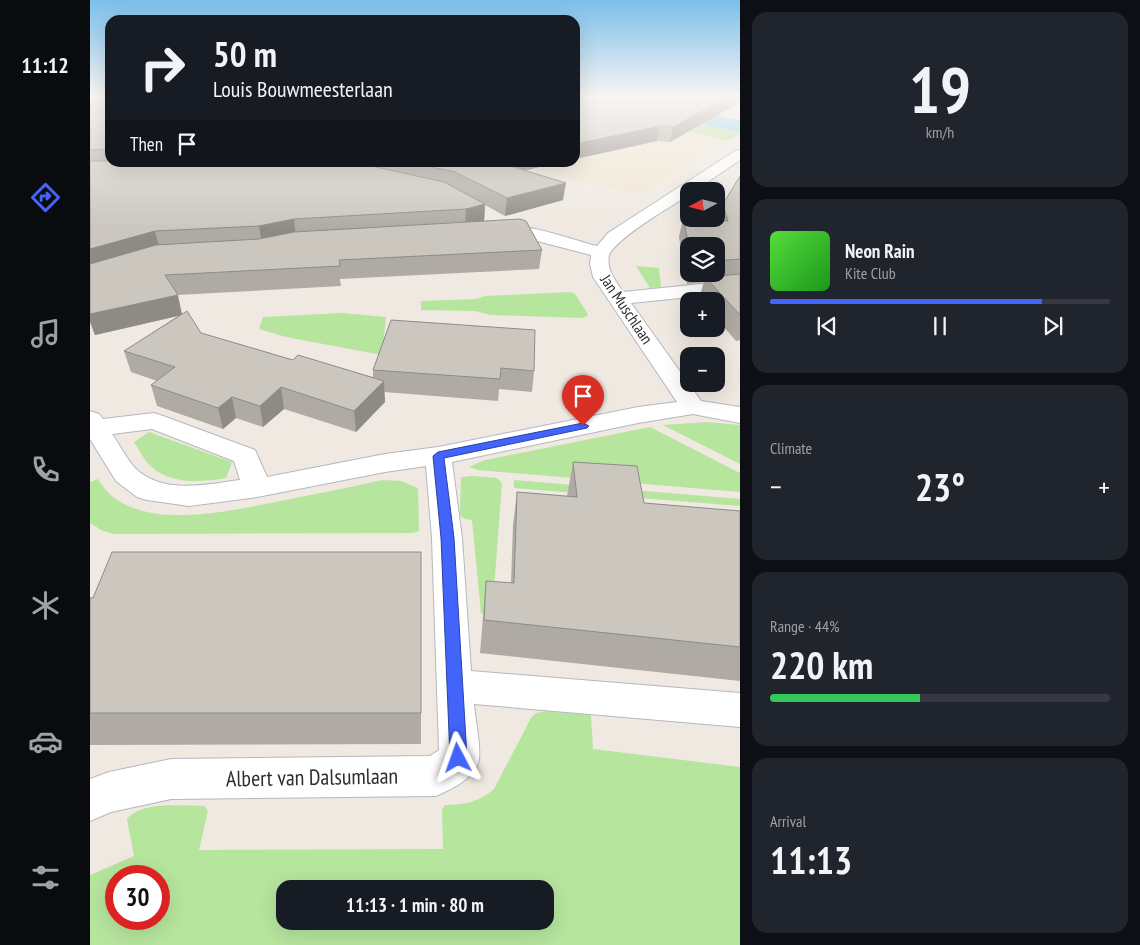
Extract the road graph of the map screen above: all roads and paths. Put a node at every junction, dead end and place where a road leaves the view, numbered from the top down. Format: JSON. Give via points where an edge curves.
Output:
{"nodes":[{"id":1,"x":740,"y":154,"type":"edge"},
{"id":2,"x":492,"y":217,"type":"dead end"},
{"id":3,"x":518,"y":231,"type":"junction"},
{"id":4,"x":479,"y":233,"type":"edge"},
{"id":5,"x":600,"y":252,"type":"junction"},
{"id":6,"x":740,"y":286,"type":"edge"},
{"id":7,"x":618,"y":298,"type":"junction"},
{"id":8,"x":693,"y":407,"type":"junction"},
{"id":9,"x":740,"y":415,"type":"edge"},
{"id":10,"x":93,"y":423,"type":"edge"},
{"id":11,"x":438,"y":456,"type":"junction"},
{"id":12,"x":257,"y":488,"type":"junction"},
{"id":13,"x":454,"y":686,"type":"junction"},
{"id":14,"x":740,"y":710,"type":"edge"},
{"id":15,"x":90,"y":800,"type":"edge"}],
"edges":[{"from":1,"to":5,"type":"street","name":"Jan Muschlaan","via":[[614,237]]},
{"from":2,"to":3,"type":"street"},
{"from":3,"to":4,"type":"street"},
{"from":3,"to":5,"type":"street"},
{"from":5,"to":7,"type":"street","name":"Jan Muschlaan","via":[[598,262],[602,276]]},
{"from":6,"to":7,"type":"street"},
{"from":7,"to":8,"type":"street","name":"Jan Muschlaan"},
{"from":8,"to":9,"type":"street"},
{"from":8,"to":11,"type":"street","via":[[638,415]]},
{"from":10,"to":12,"type":"street","via":[[154,421],[246,456]]},
{"from":10,"to":12,"type":"street","via":[[126,475],[148,490],[189,496]]},
{"from":11,"to":12,"type":"street"},
{"from":11,"to":13,"type":"street","name":"Albert van Dalsumlaan","via":[[447,538]]},
{"from":13,"to":14,"type":"street"},
{"from":13,"to":15,"type":"street","name":"Albert van Dalsumlaan","via":[[458,758],[436,776],[171,779],[109,792]]}]}
